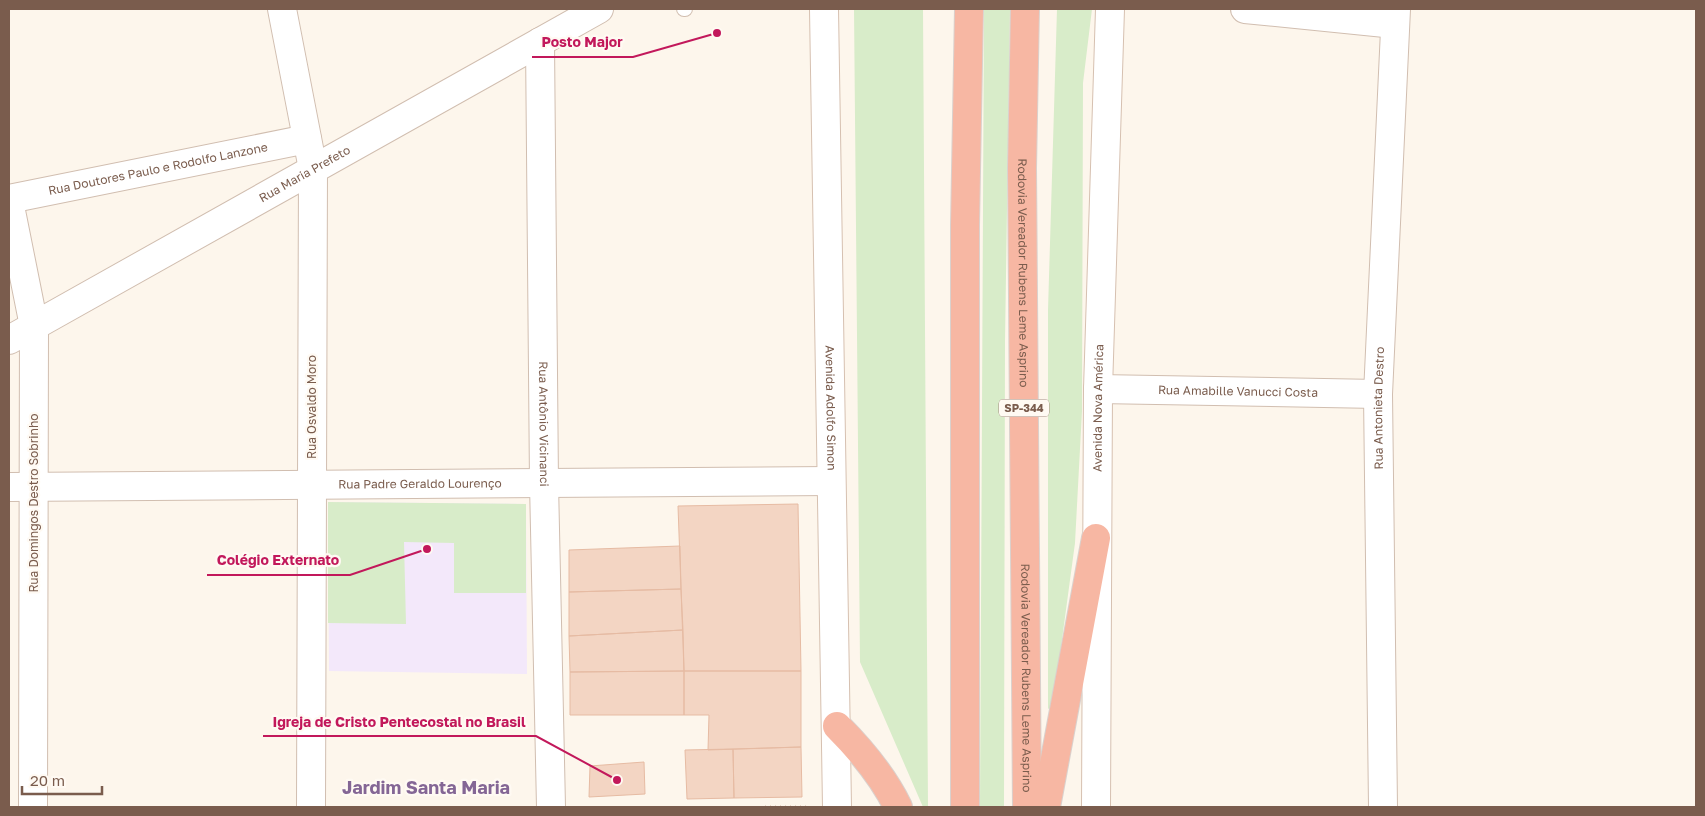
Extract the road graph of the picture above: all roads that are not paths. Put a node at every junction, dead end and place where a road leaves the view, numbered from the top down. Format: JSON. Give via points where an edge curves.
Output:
{"nodes":[{"id":1,"x":282,"y":9,"type":"edge"},
{"id":2,"x":599,"y":9,"type":"edge"},
{"id":3,"x":824,"y":9,"type":"edge"},
{"id":4,"x":969,"y":9,"type":"edge"},
{"id":5,"x":1025,"y":9,"type":"edge"},
{"id":6,"x":1110,"y":9,"type":"edge"},
{"id":7,"x":1245,"y":9,"type":"edge"},
{"id":8,"x":1396,"y":17,"type":"edge"},
{"id":9,"x":540,"y":42,"type":"junction"},
{"id":10,"x":307,"y":139,"type":"junction"},
{"id":11,"x":313,"y":169,"type":"junction"},
{"id":12,"x":9,"y":200,"type":"edge"},
{"id":13,"x":34,"y":326,"type":"junction"},
{"id":14,"x":9,"y":340,"type":"edge"},
{"id":15,"x":1098,"y":389,"type":"junction"},
{"id":16,"x":1378,"y":394,"type":"junction"},
{"id":17,"x":831,"y":481,"type":"junction"},
{"id":18,"x":544,"y":483,"type":"junction"},
{"id":19,"x":312,"y":485,"type":"junction"},
{"id":20,"x":21,"y":487,"type":"edge"},
{"id":21,"x":1096,"y":538,"type":"junction"},
{"id":22,"x":837,"y":726,"type":"junction"},
{"id":23,"x":33,"y":807,"type":"edge"},
{"id":24,"x":311,"y":807,"type":"edge"},
{"id":25,"x":551,"y":807,"type":"edge"},
{"id":26,"x":837,"y":807,"type":"edge"},
{"id":27,"x":898,"y":807,"type":"edge"},
{"id":28,"x":965,"y":807,"type":"edge"},
{"id":29,"x":1027,"y":807,"type":"edge"},
{"id":30,"x":1046,"y":807,"type":"edge"},
{"id":31,"x":1096,"y":807,"type":"edge"},
{"id":32,"x":1383,"y":807,"type":"edge"}],
"edges":[{"from":1,"to":10,"type":"street","name":"Rua Osvaldo Moro"},
{"from":2,"to":9,"type":"street","name":"Rua Maria Prefeto"},
{"from":3,"to":17,"type":"street","name":"Avenida Adolfo Simon"},
{"from":4,"to":28,"type":"highway"},
{"from":5,"to":29,"type":"highway","name":"Rodovia Vereador Rubens Leme Asprino","number":"SP-344","via":[[1022,178]]},
{"from":6,"to":15,"type":"street","name":"Avenida Nova América"},
{"from":7,"to":8,"type":"street"},
{"from":8,"to":16,"type":"street","name":"Rua Antonieta Destro"},
{"from":9,"to":11,"type":"street","name":"Rua Maria Prefeto"},
{"from":9,"to":18,"type":"street","name":"Rua Antônio Vicinanci"},
{"from":10,"to":11,"type":"street","name":"Rua Osvaldo Moro"},
{"from":10,"to":12,"type":"street","name":"Rua Doutores Paulo e Rodolfo Lanzone"},
{"from":11,"to":13,"type":"street","name":"Rua Maria Prefeto"},
{"from":11,"to":19,"type":"street","name":"Rua Osvaldo Moro"},
{"from":12,"to":13,"type":"street","name":"Rua Domingos Destro Sobrinho"},
{"from":13,"to":14,"type":"street","name":"Rua Maria Prefeto"},
{"from":13,"to":20,"type":"street","name":"Rua Domingos Destro Sobrinho"},
{"from":15,"to":16,"type":"street","name":"Rua Amabille Vanucci Costa"},
{"from":15,"to":21,"type":"street","name":"Avenida Nova América"},
{"from":16,"to":32,"type":"street","name":"Rua Antonieta Destro"},
{"from":17,"to":18,"type":"street","name":"Rua Padre Geraldo Lourenço"},
{"from":17,"to":22,"type":"street","name":"Avenida Adolfo Simon"},
{"from":18,"to":19,"type":"street","name":"Rua Padre Geraldo Lourenço"},
{"from":18,"to":25,"type":"street","name":"Rua Antônio Vicinanci"},
{"from":19,"to":20,"type":"street","name":"Rua Padre Geraldo Lourenço"},
{"from":19,"to":24,"type":"street","name":"Rua Osvaldo Moro"},
{"from":20,"to":23,"type":"street","name":"Rua Domingos Destro Sobrinho"},
{"from":21,"to":30,"type":"highway"},
{"from":21,"to":31,"type":"street","name":"Avenida Nova América"},
{"from":22,"to":26,"type":"street","name":"Avenida Adolfo Simon"},
{"from":22,"to":27,"type":"highway","via":[[866,755]]}]}
